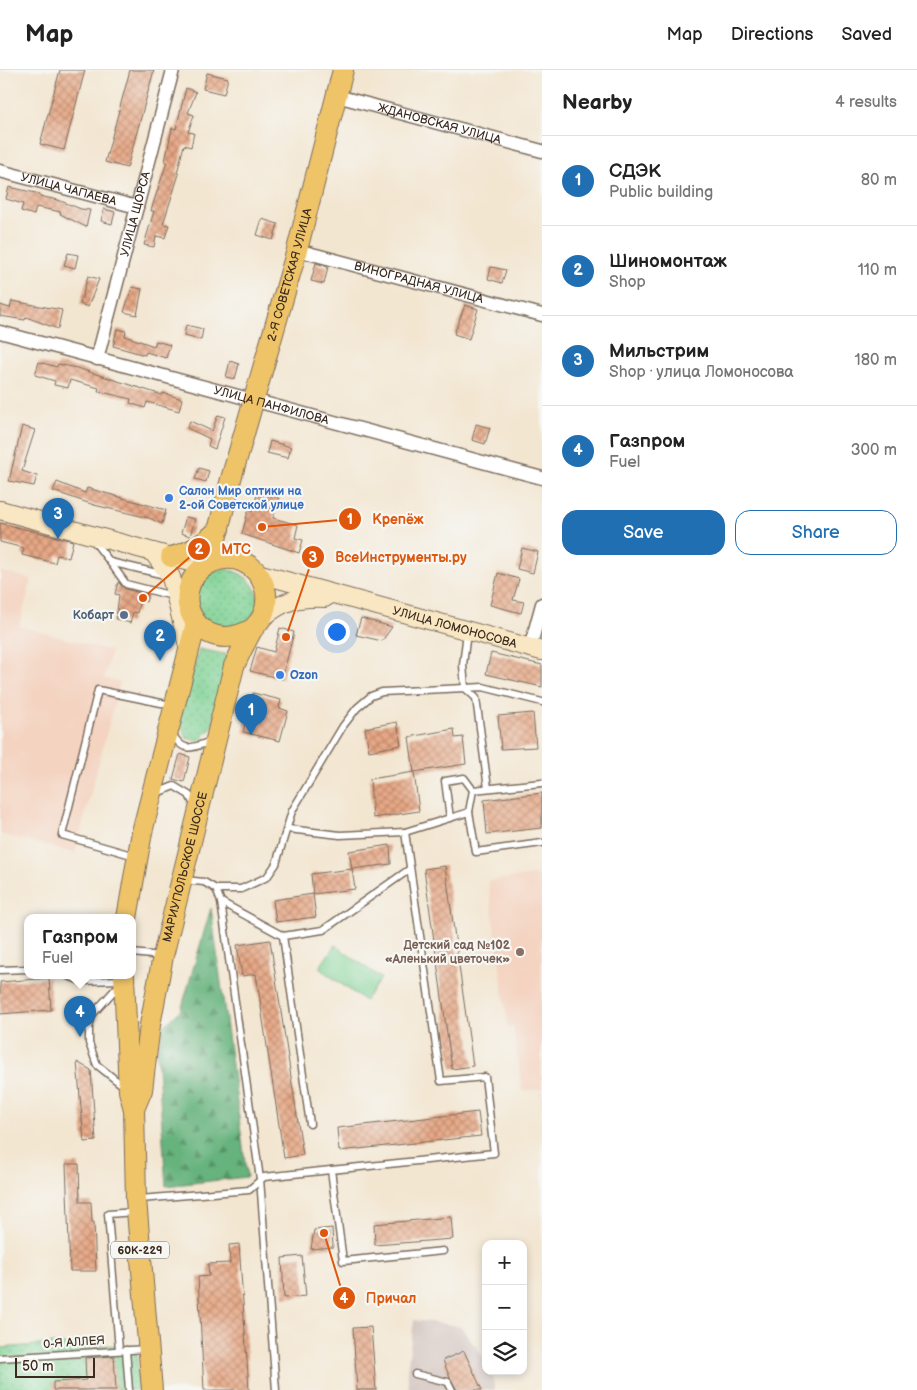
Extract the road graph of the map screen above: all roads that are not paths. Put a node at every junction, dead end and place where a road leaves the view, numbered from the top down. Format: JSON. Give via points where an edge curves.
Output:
{"nodes":[{"id":1,"x":173,"y":70,"type":"edge"},
{"id":2,"x":343,"y":70,"type":"edge"},
{"id":3,"x":337,"y":96,"type":"junction"},
{"id":4,"x":542,"y":151,"type":"edge"},
{"id":5,"x":0,"y":171,"type":"edge"},
{"id":6,"x":137,"y":207,"type":"junction"},
{"id":7,"x":297,"y":250,"type":"junction"},
{"id":8,"x":542,"y":315,"type":"edge"},
{"id":9,"x":0,"y":332,"type":"edge"},
{"id":10,"x":97,"y":359,"type":"junction"},
{"id":11,"x":254,"y":401,"type":"junction"},
{"id":12,"x":542,"y":478,"type":"edge"},
{"id":13,"x":231,"y":479,"type":"junction"},
{"id":14,"x":0,"y":510,"type":"edge"},
{"id":15,"x":219,"y":529,"type":"junction"},
{"id":16,"x":89,"y":535,"type":"junction"},
{"id":17,"x":240,"y":561,"type":"junction"},
{"id":18,"x":110,"y":562,"type":"junction"},
{"id":19,"x":165,"y":562,"type":"junction"},
{"id":20,"x":207,"y":565,"type":"junction"},
{"id":21,"x":257,"y":573,"type":"junction"},
{"id":22,"x":178,"y":597,"type":"junction"},
{"id":23,"x":367,"y":604,"type":"junction"},
{"id":24,"x":542,"y":604,"type":"edge"},
{"id":25,"x":196,"y":623,"type":"junction"},
{"id":26,"x":257,"y":624,"type":"junction"},
{"id":27,"x":468,"y":631,"type":"junction"},
{"id":28,"x":190,"y":650,"type":"junction"},
{"id":29,"x":536,"y":650,"type":"edge"},
{"id":30,"x":465,"y":688,"type":"junction"},
{"id":31,"x":542,"y":702,"type":"edge"},
{"id":32,"x":175,"y":706,"type":"junction"},
{"id":33,"x":169,"y":727,"type":"junction"},
{"id":34,"x":216,"y":738,"type":"junction"},
{"id":35,"x":542,"y":783,"type":"edge"},
{"id":36,"x":488,"y":788,"type":"junction"},
{"id":37,"x":473,"y":790,"type":"junction"},
{"id":38,"x":152,"y":795,"type":"junction"},
{"id":39,"x":469,"y":812,"type":"junction"},
{"id":40,"x":198,"y":813,"type":"junction"},
{"id":41,"x":450,"y":818,"type":"junction"},
{"id":42,"x":288,"y":829,"type":"junction"},
{"id":43,"x":405,"y":832,"type":"junction"},
{"id":44,"x":542,"y":843,"type":"edge"},
{"id":45,"x":137,"y":856,"type":"junction"},
{"id":46,"x":410,"y":869,"type":"junction"},
{"id":47,"x":181,"y":880,"type":"junction"},
{"id":48,"x":216,"y":889,"type":"junction"},
{"id":49,"x":221,"y":902,"type":"junction"},
{"id":50,"x":128,"y":914,"type":"edge"},
{"id":51,"x":283,"y":936,"type":"junction"},
{"id":52,"x":136,"y":953,"type":"edge"},
{"id":53,"x":163,"y":956,"type":"junction"},
{"id":54,"x":24,"y":969,"type":"edge"},
{"id":55,"x":0,"y":970,"type":"edge"},
{"id":56,"x":76,"y":979,"type":"edge"},
{"id":57,"x":110,"y":979,"type":"edge"},
{"id":58,"x":123,"y":979,"type":"edge"},
{"id":59,"x":124,"y":979,"type":"edge"},
{"id":60,"x":132,"y":1100,"type":"junction"},
{"id":61,"x":310,"y":1124,"type":"dead end"},
{"id":62,"x":331,"y":1170,"type":"junction"},
{"id":63,"x":260,"y":1180,"type":"junction"},
{"id":64,"x":137,"y":1206,"type":"junction"},
{"id":65,"x":443,"y":1251,"type":"dead end"},
{"id":66,"x":148,"y":1349,"type":"junction"},
{"id":67,"x":122,"y":1350,"type":"junction"},
{"id":68,"x":0,"y":1358,"type":"edge"},
{"id":69,"x":415,"y":1374,"type":"dead end"},
{"id":70,"x":129,"y":1390,"type":"edge"},
{"id":71,"x":152,"y":1390,"type":"edge"},
{"id":72,"x":276,"y":1390,"type":"edge"},
{"id":73,"x":452,"y":1390,"type":"edge"}],
"edges":[{"from":1,"to":6,"type":"street","name":"УЛИЦА ЩОРСА"},
{"from":2,"to":3,"type":"main road","name":"2-Я СОВЕТСКАЯ УЛИЦА"},
{"from":3,"to":4,"type":"street","name":"ЖДАНОВСКАЯ УЛИЦА"},
{"from":3,"to":7,"type":"main road","name":"2-Я СОВЕТСКАЯ УЛИЦА"},
{"from":5,"to":6,"type":"street","name":"УЛИЦА ЧАПАЕВА"},
{"from":6,"to":10,"type":"street","name":"УЛИЦА ЩОРСА"},
{"from":7,"to":8,"type":"street","name":"ВИНОГРАДНАЯ УЛИЦА"},
{"from":7,"to":11,"type":"main road","name":"2-Я СОВЕТСКАЯ УЛИЦА"},
{"from":9,"to":10,"type":"street","name":"УЛИЦА ПАНФИЛОВА"},
{"from":10,"to":11,"type":"street","name":"УЛИЦА ПАНФИЛОВА"},
{"from":11,"to":12,"type":"street","name":"УЛИЦА ПАНФИЛОВА"},
{"from":11,"to":13,"type":"main road","name":"2-Я СОВЕТСКАЯ УЛИЦА"},
{"from":13,"to":15,"type":"main road","name":"2-Я СОВЕТСКАЯ УЛИЦА"},
{"from":13,"to":17,"type":"main road","name":"2-Я СОВЕТСКАЯ УЛИЦА","via":[[226,528]]},
{"from":14,"to":16,"type":"street"},
{"from":15,"to":19,"type":"main road","via":[[200,546]]},
{"from":15,"to":20,"type":"main road","name":"2-Я СОВЕТСКАЯ УЛИЦА"},
{"from":16,"to":18,"type":"lane"},
{"from":16,"to":19,"type":"street"},
{"from":17,"to":20,"type":"main road","via":[[224,559]]},
{"from":17,"to":21,"type":"main road"},
{"from":18,"to":19,"type":"lane"},
{"from":18,"to":22,"type":"lane","via":[[126,584]]},
{"from":19,"to":20,"type":"street"},
{"from":19,"to":22,"type":"street"},
{"from":20,"to":25,"type":"main road","via":[[196,574],[189,590],[188,605]]},
{"from":21,"to":23,"type":"street","name":"УЛИЦА ЛОМОНОСОВА"},
{"from":21,"to":26,"type":"main road","via":[[267,597]]},
{"from":22,"to":28,"type":"street"},
{"from":23,"to":26,"type":"street","name":"УЛИЦА ЛОМОНОСОВА","via":[[301,598],[277,606]]},
{"from":23,"to":27,"type":"street","name":"УЛИЦА ЛОМОНОСОВА"},
{"from":24,"to":29,"type":"street"},
{"from":25,"to":26,"type":"main road","via":[[204,631],[222,638],[241,636]]},
{"from":25,"to":28,"type":"main road"},
{"from":26,"to":34,"type":"main road","name":"МАРИУПОЛЬСКОЕ ШОССЕ","via":[[234,666]]},
{"from":27,"to":29,"type":"street","name":"УЛИЦА ЛОМОНОСОВА"},
{"from":27,"to":30,"type":"lane","via":[[463,665]]},
{"from":28,"to":32,"type":"main road"},
{"from":30,"to":31,"type":"lane","via":[[483,687]]},
{"from":30,"to":36,"type":"lane","via":[[476,698]]},
{"from":30,"to":42,"type":"lane","via":[[382,692],[371,696],[357,708],[292,811]]},
{"from":32,"to":33,"type":"main road"},
{"from":32,"to":45,"type":"lane","via":[[98,690],[62,835]]},
{"from":33,"to":34,"type":"lane","via":[[185,748]]},
{"from":33,"to":38,"type":"main road"},
{"from":34,"to":40,"type":"main road","name":"МАРИУПОЛЬСКОЕ ШОССЕ"},
{"from":35,"to":36,"type":"lane"},
{"from":36,"to":37,"type":"lane"},
{"from":37,"to":39,"type":"lane"},
{"from":37,"to":41,"type":"lane","via":[[464,778],[445,781]]},
{"from":38,"to":40,"type":"lane","via":[[174,786],[189,795]]},
{"from":38,"to":45,"type":"main road"},
{"from":39,"to":41,"type":"lane"},
{"from":39,"to":44,"type":"lane","via":[[476,852]]},
{"from":40,"to":47,"type":"main road","name":"МАРИУПОЛЬСКОЕ ШОССЕ"},
{"from":41,"to":43,"type":"lane"},
{"from":42,"to":43,"type":"lane","via":[[340,835]]},
{"from":42,"to":48,"type":"lane","via":[[276,864],[267,877],[240,889]]},
{"from":43,"to":46,"type":"lane"},
{"from":45,"to":50,"type":"main road"},
{"from":46,"to":51,"type":"lane","via":[[323,930]]},
{"from":46,"to":62,"type":"lane","via":[[441,1081],[486,1077],[494,1153]]},
{"from":47,"to":48,"type":"lane","via":[[204,882]]},
{"from":47,"to":53,"type":"main road","name":"МАРИУПОЛЬСКОЕ ШОССЕ"},
{"from":48,"to":49,"type":"lane"},
{"from":49,"to":51,"type":"lane"},
{"from":49,"to":63,"type":"lane"},
{"from":51,"to":61,"type":"lane"},
{"from":52,"to":53,"type":"lane"},
{"from":53,"to":60,"type":"main road","name":"МАРИУПОЛЬСКОЕ ШОССЕ","via":[[142,1090]]},
{"from":54,"to":55,"type":"lane"},
{"from":56,"to":57,"type":"lane"},
{"from":58,"to":60,"type":"lane","via":[[92,1015],[89,1043],[97,1065]]},
{"from":59,"to":60,"type":"main road","name":"МАРИУПОЛЬСКОЕ ШОССЕ"},
{"from":60,"to":64,"type":"main road","name":"МАРИУПОЛЬСКОЕ ШОССЕ","number":"60К-229"},
{"from":62,"to":63,"type":"lane"},
{"from":62,"to":65,"type":"lane","via":[[342,1261]]},
{"from":63,"to":64,"type":"lane","via":[[249,1190]]},
{"from":63,"to":72,"type":"lane"},
{"from":64,"to":66,"type":"main road","name":"МАРИУПОЛЬСКОЕ ШОССЕ","number":"60К-229"},
{"from":64,"to":67,"type":"lane","via":[[108,1214]]},
{"from":66,"to":67,"type":"lane","name":"0-Я АЛЛЕЯ"},
{"from":66,"to":71,"type":"main road","name":"МАРИУПОЛЬСКОЕ ШОССЕ","number":"60К-229"},
{"from":67,"to":68,"type":"lane","name":"0-Я АЛЛЕЯ"},
{"from":67,"to":70,"type":"lane"},
{"from":69,"to":73,"type":"lane","via":[[448,1382]]}]}
